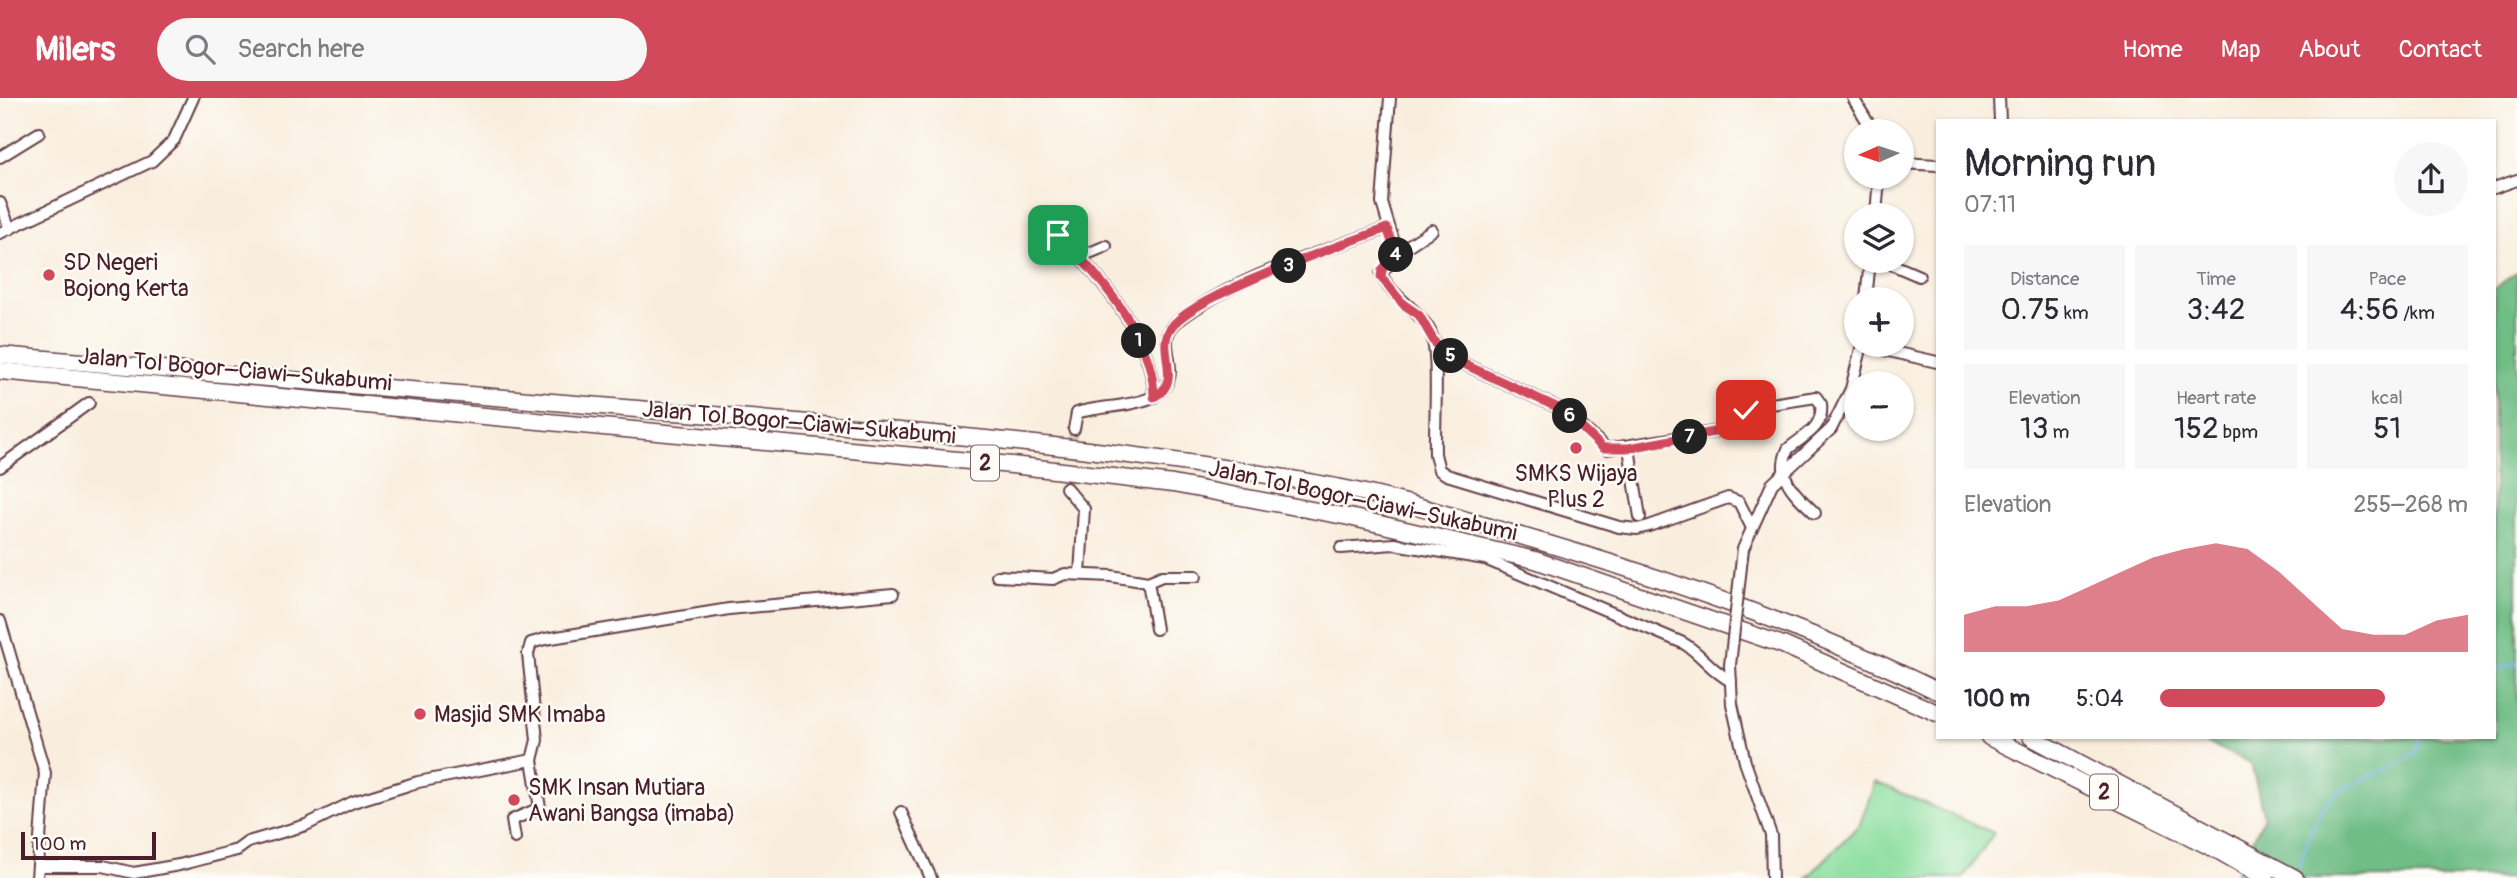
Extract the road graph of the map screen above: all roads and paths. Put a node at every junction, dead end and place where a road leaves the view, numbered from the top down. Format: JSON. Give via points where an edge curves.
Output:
{"nodes":[{"id":1,"x":193,"y":98,"type":"edge"},
{"id":2,"x":1390,"y":98,"type":"edge"},
{"id":3,"x":1853,"y":98,"type":"edge"},
{"id":4,"x":1999,"y":98,"type":"edge"},
{"id":5,"x":1866,"y":119,"type":"edge"},
{"id":6,"x":2000,"y":119,"type":"edge"},
{"id":7,"x":38,"y":133,"type":"dead end"},
{"id":8,"x":0,"y":157,"type":"edge"},
{"id":9,"x":1914,"y":164,"type":"edge"},
{"id":10,"x":1936,"y":165,"type":"edge"},
{"id":11,"x":2517,"y":180,"type":"edge"},
{"id":12,"x":2496,"y":187,"type":"edge"},
{"id":13,"x":0,"y":203,"type":"edge"},
{"id":14,"x":1387,"y":228,"type":"junction"},
{"id":15,"x":1432,"y":230,"type":"dead end"},
{"id":16,"x":5,"y":231,"type":"edge"},
{"id":17,"x":1058,"y":235,"type":"dead end"},
{"id":18,"x":1105,"y":246,"type":"dead end"},
{"id":19,"x":1396,"y":253,"type":"junction"},
{"id":20,"x":1080,"y":257,"type":"junction"},
{"id":21,"x":1912,"y":273,"type":"edge"},
{"id":22,"x":1919,"y":276,"type":"dead end"},
{"id":23,"x":1435,"y":343,"type":"junction"},
{"id":24,"x":0,"y":355,"type":"edge"},
{"id":25,"x":1859,"y":357,"type":"edge"},
{"id":26,"x":1914,"y":357,"type":"edge"},
{"id":27,"x":1936,"y":362,"type":"edge"},
{"id":28,"x":0,"y":371,"type":"edge"},
{"id":29,"x":1154,"y":397,"type":"junction"},
{"id":30,"x":89,"y":404,"type":"dead end"},
{"id":31,"x":1074,"y":429,"type":"tunnel mouth"},
{"id":32,"x":1629,"y":448,"type":"junction"},
{"id":33,"x":0,"y":467,"type":"edge"},
{"id":34,"x":1784,"y":471,"type":"junction"},
{"id":35,"x":1066,"y":488,"type":"tunnel mouth"},
{"id":36,"x":1815,"y":513,"type":"dead end"},
{"id":37,"x":1640,"y":517,"type":"dead end"},
{"id":38,"x":1751,"y":526,"type":"junction"},
{"id":39,"x":1341,"y":548,"type":"dead end"},
{"id":40,"x":1080,"y":574,"type":"junction"},
{"id":41,"x":997,"y":576,"type":"dead end"},
{"id":42,"x":1196,"y":576,"type":"dead end"},
{"id":43,"x":1148,"y":582,"type":"junction"},
{"id":44,"x":894,"y":594,"type":"dead end"},
{"id":45,"x":0,"y":621,"type":"edge"},
{"id":46,"x":1156,"y":629,"type":"dead end"},
{"id":47,"x":1731,"y":681,"type":"junction"},
{"id":48,"x":1936,"y":690,"type":"edge"},
{"id":49,"x":1936,"y":713,"type":"edge"},
{"id":50,"x":1993,"y":739,"type":"edge"},
{"id":51,"x":2035,"y":739,"type":"edge"},
{"id":52,"x":532,"y":760,"type":"junction"},
{"id":53,"x":901,"y":812,"type":"dead end"},
{"id":54,"x":514,"y":838,"type":"dead end"},
{"id":55,"x":2223,"y":845,"type":"junction"},
{"id":56,"x":37,"y":872,"type":"edge"},
{"id":57,"x":931,"y":878,"type":"edge"},
{"id":58,"x":1772,"y":878,"type":"edge"},
{"id":59,"x":2266,"y":878,"type":"edge"},
{"id":60,"x":2295,"y":878,"type":"edge"}],
"edges":[{"from":1,"to":16,"type":"street","via":[[174,140],[152,160]]},
{"from":2,"to":14,"type":"street","via":[[1383,194]]},
{"from":3,"to":5,"type":"street"},
{"from":4,"to":6,"type":"street"},
{"from":7,"to":8,"type":"street"},
{"from":9,"to":10,"type":"street"},
{"from":11,"to":12,"type":"street"},
{"from":13,"to":16,"type":"street"},
{"from":14,"to":19,"type":"street"},
{"from":14,"to":29,"type":"street","via":[[1217,295],[1177,321],[1165,342],[1170,371],[1167,384]]},
{"from":15,"to":19,"type":"street"},
{"from":17,"to":20,"type":"street"},
{"from":18,"to":20,"type":"street"},
{"from":19,"to":23,"type":"street","via":[[1381,277],[1422,319]]},
{"from":20,"to":29,"type":"street","via":[[1107,287],[1136,337],[1152,371]]},
{"from":21,"to":22,"type":"street"},
{"from":23,"to":32,"type":"street","via":[[1468,366],[1563,410],[1603,448]]},
{"from":23,"to":38,"type":"street","via":[[1435,454],[1439,470],[1447,475],[1637,529],[1728,498],[1739,502]]},
{"from":24,"to":48,"type":"highway","name":"Jalan Tol Bogor–Ciawi–Sukabumi","number":"2","via":[[998,438],[1331,486],[1433,510],[1633,569],[1784,623]]},
{"from":25,"to":34,"type":"street","via":[[1851,389],[1831,429]]},
{"from":26,"to":27,"type":"street"},
{"from":28,"to":49,"type":"highway","name":"Jalan Tol Bogor–Ciawi–Sukabumi","number":"2","via":[[1173,484],[1349,517],[1535,560],[1783,645]]},
{"from":29,"to":31,"type":"street","via":[[1086,410],[1077,414]]},
{"from":30,"to":33,"type":"street"},
{"from":32,"to":34,"type":"street","via":[[1714,432],[1752,407],[1816,397],[1821,404],[1820,420],[1788,449]]},
{"from":32,"to":37,"type":"street"},
{"from":34,"to":36,"type":"street","via":[[1789,489]]},
{"from":34,"to":38,"type":"street","via":[[1769,488]]},
{"from":35,"to":40,"type":"street","via":[[1084,509]]},
{"from":38,"to":47,"type":"street","bridge":true,"via":[[1743,549]]},
{"from":39,"to":47,"type":"street","via":[[1394,544],[1485,559],[1683,643]]},
{"from":40,"to":41,"type":"street","via":[[1060,574],[1053,579]]},
{"from":40,"to":43,"type":"street"},
{"from":42,"to":43,"type":"street","via":[[1169,575]]},
{"from":43,"to":46,"type":"street"},
{"from":44,"to":52,"type":"street","via":[[729,610],[531,643],[528,654],[537,740]]},
{"from":45,"to":56,"type":"street","via":[[45,774]]},
{"from":47,"to":58,"type":"street","via":[[1745,762],[1771,835]]},
{"from":50,"to":55,"type":"highway","number":"2"},
{"from":51,"to":55,"type":"highway","number":"2"},
{"from":52,"to":54,"type":"street","via":[[540,808],[512,820]]},
{"from":52,"to":56,"type":"street","via":[[418,782],[353,802],[237,850],[191,862],[134,873],[103,866]]},
{"from":53,"to":57,"type":"street"},
{"from":55,"to":59,"type":"highway","number":"2"},
{"from":55,"to":60,"type":"highway","number":"2"}]}
